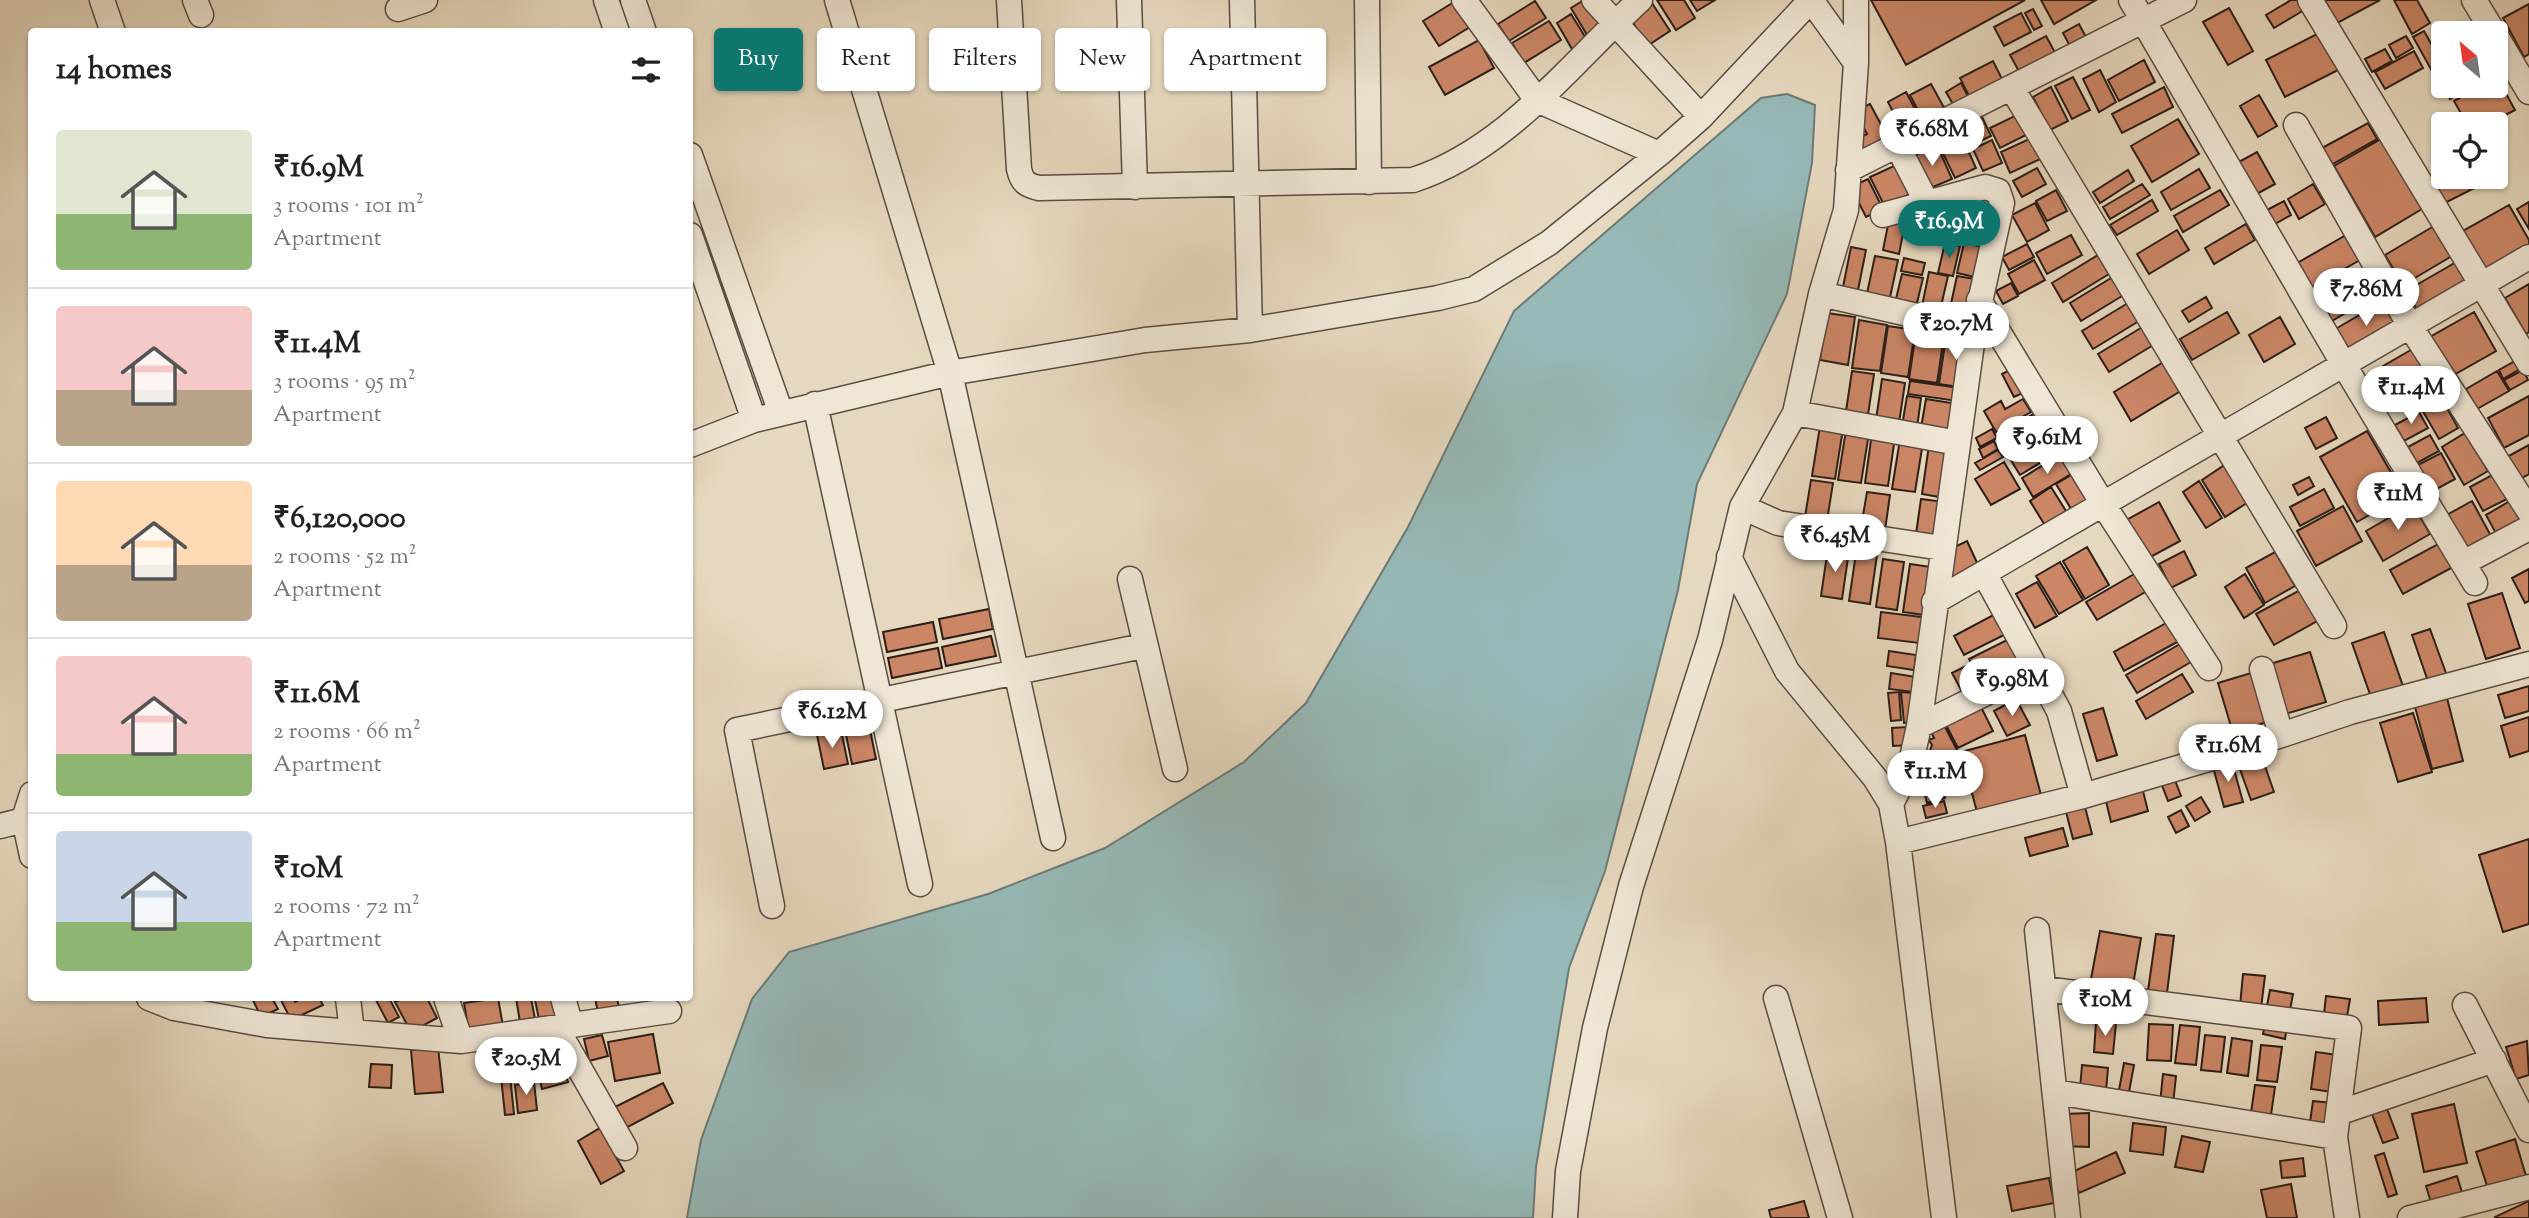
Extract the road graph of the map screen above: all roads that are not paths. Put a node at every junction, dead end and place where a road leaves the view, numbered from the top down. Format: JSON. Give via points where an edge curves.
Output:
{"nodes":[{"id":1,"x":102,"y":0,"type":"edge"},
{"id":2,"x":425,"y":0,"type":"edge"},
{"id":3,"x":606,"y":0,"type":"edge"},
{"id":4,"x":632,"y":0,"type":"edge"},
{"id":5,"x":837,"y":0,"type":"edge"},
{"id":6,"x":1009,"y":0,"type":"edge"},
{"id":7,"x":1129,"y":0,"type":"edge"},
{"id":8,"x":1242,"y":0,"type":"edge"},
{"id":9,"x":1367,"y":0,"type":"edge"},
{"id":10,"x":1464,"y":0,"type":"edge"},
{"id":11,"x":1594,"y":0,"type":"edge"},
{"id":12,"x":1640,"y":0,"type":"edge"},
{"id":13,"x":1811,"y":0,"type":"edge"},
{"id":14,"x":1856,"y":0,"type":"edge"},
{"id":15,"x":2131,"y":0,"type":"edge"},
{"id":16,"x":2184,"y":0,"type":"edge"},
{"id":17,"x":2310,"y":0,"type":"edge"},
{"id":18,"x":2474,"y":0,"type":"edge"},
{"id":19,"x":398,"y":9,"type":"dead end"},
{"id":20,"x":2487,"y":21,"type":"edge"},
{"id":21,"x":2144,"y":23,"type":"junction"},
{"id":22,"x":1614,"y":24,"type":"junction"},
{"id":23,"x":112,"y":28,"type":"edge"},
{"id":24,"x":616,"y":28,"type":"edge"},
{"id":25,"x":642,"y":28,"type":"edge"},
{"id":26,"x":2508,"y":57,"type":"edge"},
{"id":27,"x":1856,"y":63,"type":"junction"},
{"id":28,"x":2013,"y":89,"type":"junction"},
{"id":29,"x":2529,"y":92,"type":"edge"},
{"id":30,"x":1537,"y":100,"type":"junction"},
{"id":31,"x":1701,"y":117,"type":"junction"},
{"id":32,"x":2295,"y":125,"type":"dead end"},
{"id":33,"x":1897,"y":145,"type":"junction"},
{"id":34,"x":1659,"y":154,"type":"junction"},
{"id":35,"x":693,"y":164,"type":"edge"},
{"id":36,"x":1848,"y":170,"type":"junction"},
{"id":37,"x":1369,"y":182,"type":"junction"},
{"id":38,"x":1248,"y":186,"type":"junction"},
{"id":39,"x":1135,"y":187,"type":"junction"},
{"id":40,"x":1927,"y":203,"type":"junction"},
{"id":41,"x":1883,"y":215,"type":"dead end"},
{"id":42,"x":693,"y":243,"type":"edge"},
{"id":43,"x":2529,"y":257,"type":"edge"},
{"id":44,"x":2481,"y":284,"type":"junction"},
{"id":45,"x":1821,"y":294,"type":"junction"},
{"id":46,"x":1979,"y":300,"type":"junction"},
{"id":47,"x":2410,"y":326,"type":"junction"},
{"id":48,"x":1974,"y":329,"type":"junction"},
{"id":49,"x":1250,"y":330,"type":"junction"},
{"id":50,"x":2529,"y":363,"type":"edge"},
{"id":51,"x":2344,"y":365,"type":"junction"},
{"id":52,"x":950,"y":373,"type":"junction"},
{"id":53,"x":815,"y":404,"type":"junction"},
{"id":54,"x":781,"y":413,"type":"junction"},
{"id":55,"x":1795,"y":413,"type":"junction"},
{"id":56,"x":754,"y":420,"type":"junction"},
{"id":57,"x":2222,"y":436,"type":"junction"},
{"id":58,"x":1958,"y":443,"type":"junction"},
{"id":59,"x":693,"y":444,"type":"edge"},
{"id":60,"x":2103,"y":504,"type":"junction"},
{"id":61,"x":1742,"y":507,"type":"junction"},
{"id":62,"x":2529,"y":511,"type":"edge"},
{"id":63,"x":2529,"y":528,"type":"edge"},
{"id":64,"x":1942,"y":548,"type":"junction"},
{"id":65,"x":1729,"y":557,"type":"junction"},
{"id":66,"x":1984,"y":573,"type":"junction"},
{"id":67,"x":1130,"y":579,"type":"dead end"},
{"id":68,"x":1934,"y":602,"type":"junction"},
{"id":69,"x":2334,"y":626,"type":"dead end"},
{"id":70,"x":1143,"y":646,"type":"junction"},
{"id":71,"x":2529,"y":664,"type":"edge"},
{"id":72,"x":2209,"y":668,"type":"dead end"},
{"id":73,"x":2035,"y":669,"type":"junction"},
{"id":74,"x":2262,"y":669,"type":"dead end"},
{"id":75,"x":1018,"y":673,"type":"junction"},
{"id":76,"x":879,"y":703,"type":"junction"},
{"id":77,"x":1919,"y":726,"type":"junction"},
{"id":78,"x":2281,"y":736,"type":"junction"},
{"id":79,"x":1175,"y":769,"type":"dead end"},
{"id":80,"x":2083,"y":796,"type":"junction"},
{"id":81,"x":1891,"y":804,"type":"junction"},
{"id":82,"x":28,"y":818,"type":"edge"},
{"id":83,"x":0,"y":826,"type":"edge"},
{"id":84,"x":1053,"y":838,"type":"dead end"},
{"id":85,"x":1898,"y":842,"type":"junction"},
{"id":86,"x":920,"y":884,"type":"dead end"},
{"id":87,"x":772,"y":906,"type":"dead end"},
{"id":88,"x":2037,"y":930,"type":"dead end"},
{"id":89,"x":2044,"y":989,"type":"junction"},
{"id":90,"x":1776,"y":998,"type":"dead end"},
{"id":91,"x":156,"y":1001,"type":"edge"},
{"id":92,"x":348,"y":1001,"type":"edge"},
{"id":93,"x":447,"y":1001,"type":"edge"},
{"id":94,"x":563,"y":1001,"type":"edge"},
{"id":95,"x":2465,"y":1004,"type":"dead end"},
{"id":96,"x":669,"y":1011,"type":"dead end"},
{"id":97,"x":564,"y":1028,"type":"junction"},
{"id":98,"x":352,"y":1032,"type":"junction"},
{"id":99,"x":461,"y":1041,"type":"junction"},
{"id":100,"x":2494,"y":1060,"type":"junction"},
{"id":101,"x":2055,"y":1092,"type":"junction"},
{"id":102,"x":2337,"y":1125,"type":"junction"},
{"id":103,"x":2529,"y":1130,"type":"edge"},
{"id":104,"x":625,"y":1148,"type":"dead end"},
{"id":105,"x":2529,"y":1187,"type":"edge"},
{"id":106,"x":1565,"y":1218,"type":"edge"},
{"id":107,"x":1840,"y":1218,"type":"edge"},
{"id":108,"x":1944,"y":1218,"type":"edge"},
{"id":109,"x":2068,"y":1218,"type":"edge"},
{"id":110,"x":2347,"y":1218,"type":"edge"},
{"id":111,"x":2410,"y":1218,"type":"edge"}],
"edges":[{"from":1,"to":23,"type":"street"},
{"from":2,"to":19,"type":"street"},
{"from":3,"to":24,"type":"street"},
{"from":4,"to":25,"type":"street"},
{"from":5,"to":52,"type":"street"},
{"from":6,"to":39,"type":"street","via":[[1021,180],[1039,188]]},
{"from":7,"to":39,"type":"street"},
{"from":8,"to":38,"type":"street"},
{"from":9,"to":37,"type":"street"},
{"from":10,"to":30,"type":"street"},
{"from":11,"to":22,"type":"street"},
{"from":12,"to":22,"type":"street"},
{"from":13,"to":27,"type":"street"},
{"from":13,"to":31,"type":"street"},
{"from":14,"to":27,"type":"street"},
{"from":15,"to":21,"type":"street"},
{"from":16,"to":21,"type":"street"},
{"from":17,"to":44,"type":"street"},
{"from":18,"to":20,"type":"street"},
{"from":21,"to":28,"type":"street"},
{"from":21,"to":51,"type":"street"},
{"from":22,"to":30,"type":"street"},
{"from":22,"to":31,"type":"street"},
{"from":26,"to":29,"type":"street"},
{"from":27,"to":36,"type":"street"},
{"from":28,"to":33,"type":"street"},
{"from":28,"to":57,"type":"street"},
{"from":30,"to":34,"type":"street"},
{"from":30,"to":37,"type":"street","via":[[1497,135],[1437,173],[1413,180]]},
{"from":31,"to":34,"type":"street"},
{"from":32,"to":47,"type":"street"},
{"from":33,"to":36,"type":"street"},
{"from":33,"to":40,"type":"street"},
{"from":34,"to":49,"type":"street","via":[[1549,243],[1474,289]]},
{"from":35,"to":54,"type":"street"},
{"from":36,"to":45,"type":"street","via":[[1846,210]]},
{"from":37,"to":38,"type":"street"},
{"from":38,"to":39,"type":"street"},
{"from":38,"to":49,"type":"street"},
{"from":40,"to":41,"type":"street"},
{"from":40,"to":46,"type":"street","via":[[1985,187],[1998,191],[2001,204]]},
{"from":42,"to":56,"type":"street"},
{"from":43,"to":44,"type":"street"},
{"from":44,"to":47,"type":"street"},
{"from":44,"to":50,"type":"street"},
{"from":45,"to":48,"type":"street"},
{"from":45,"to":55,"type":"street"},
{"from":46,"to":48,"type":"street"},
{"from":46,"to":60,"type":"street"},
{"from":47,"to":51,"type":"street"},
{"from":47,"to":62,"type":"street"},
{"from":48,"to":58,"type":"street"},
{"from":49,"to":52,"type":"street","via":[[1145,340]]},
{"from":51,"to":57,"type":"street"},
{"from":51,"to":63,"type":"street","via":[[2469,573]]},
{"from":52,"to":53,"type":"street"},
{"from":52,"to":75,"type":"street"},
{"from":53,"to":54,"type":"street"},
{"from":53,"to":76,"type":"street"},
{"from":54,"to":56,"type":"street"},
{"from":55,"to":58,"type":"street"},
{"from":55,"to":61,"type":"street"},
{"from":56,"to":59,"type":"street"},
{"from":57,"to":60,"type":"street"},
{"from":57,"to":69,"type":"street"},
{"from":58,"to":64,"type":"street"},
{"from":60,"to":66,"type":"street"},
{"from":60,"to":72,"type":"street"},
{"from":61,"to":64,"type":"street","via":[[1778,523]]},
{"from":61,"to":65,"type":"street"},
{"from":64,"to":68,"type":"street"},
{"from":65,"to":81,"type":"street","via":[[1787,671]]},
{"from":65,"to":106,"type":"street","via":[[1710,640],[1631,886],[1595,1028],[1568,1171]]},
{"from":66,"to":68,"type":"street"},
{"from":66,"to":73,"type":"street"},
{"from":67,"to":70,"type":"street"},
{"from":68,"to":77,"type":"street"},
{"from":70,"to":75,"type":"street"},
{"from":70,"to":79,"type":"street"},
{"from":71,"to":78,"type":"street","via":[[2350,712]]},
{"from":73,"to":77,"type":"street"},
{"from":73,"to":80,"type":"street","via":[[2059,711]]},
{"from":74,"to":78,"type":"street"},
{"from":75,"to":76,"type":"street"},
{"from":75,"to":84,"type":"street"},
{"from":76,"to":86,"type":"street"},
{"from":76,"to":87,"type":"street","via":[[737,730]]},
{"from":77,"to":81,"type":"street","via":[[1910,768]]},
{"from":78,"to":80,"type":"street"},
{"from":80,"to":85,"type":"street"},
{"from":81,"to":85,"type":"street"},
{"from":82,"to":83,"type":"street"},
{"from":85,"to":108,"type":"street"},
{"from":88,"to":89,"type":"street"},
{"from":89,"to":101,"type":"street"},
{"from":89,"to":102,"type":"street","via":[[2349,1028]]},
{"from":90,"to":107,"type":"street"},
{"from":91,"to":98,"type":"street","via":[[267,1025]]},
{"from":92,"to":98,"type":"street"},
{"from":93,"to":99,"type":"street"},
{"from":94,"to":97,"type":"street"},
{"from":95,"to":100,"type":"street"},
{"from":96,"to":97,"type":"street"},
{"from":97,"to":99,"type":"street"},
{"from":97,"to":104,"type":"street"},
{"from":98,"to":99,"type":"street"},
{"from":100,"to":102,"type":"street"},
{"from":100,"to":103,"type":"street"},
{"from":101,"to":102,"type":"street"},
{"from":101,"to":109,"type":"street"},
{"from":102,"to":110,"type":"street"},
{"from":105,"to":111,"type":"street"}]}
